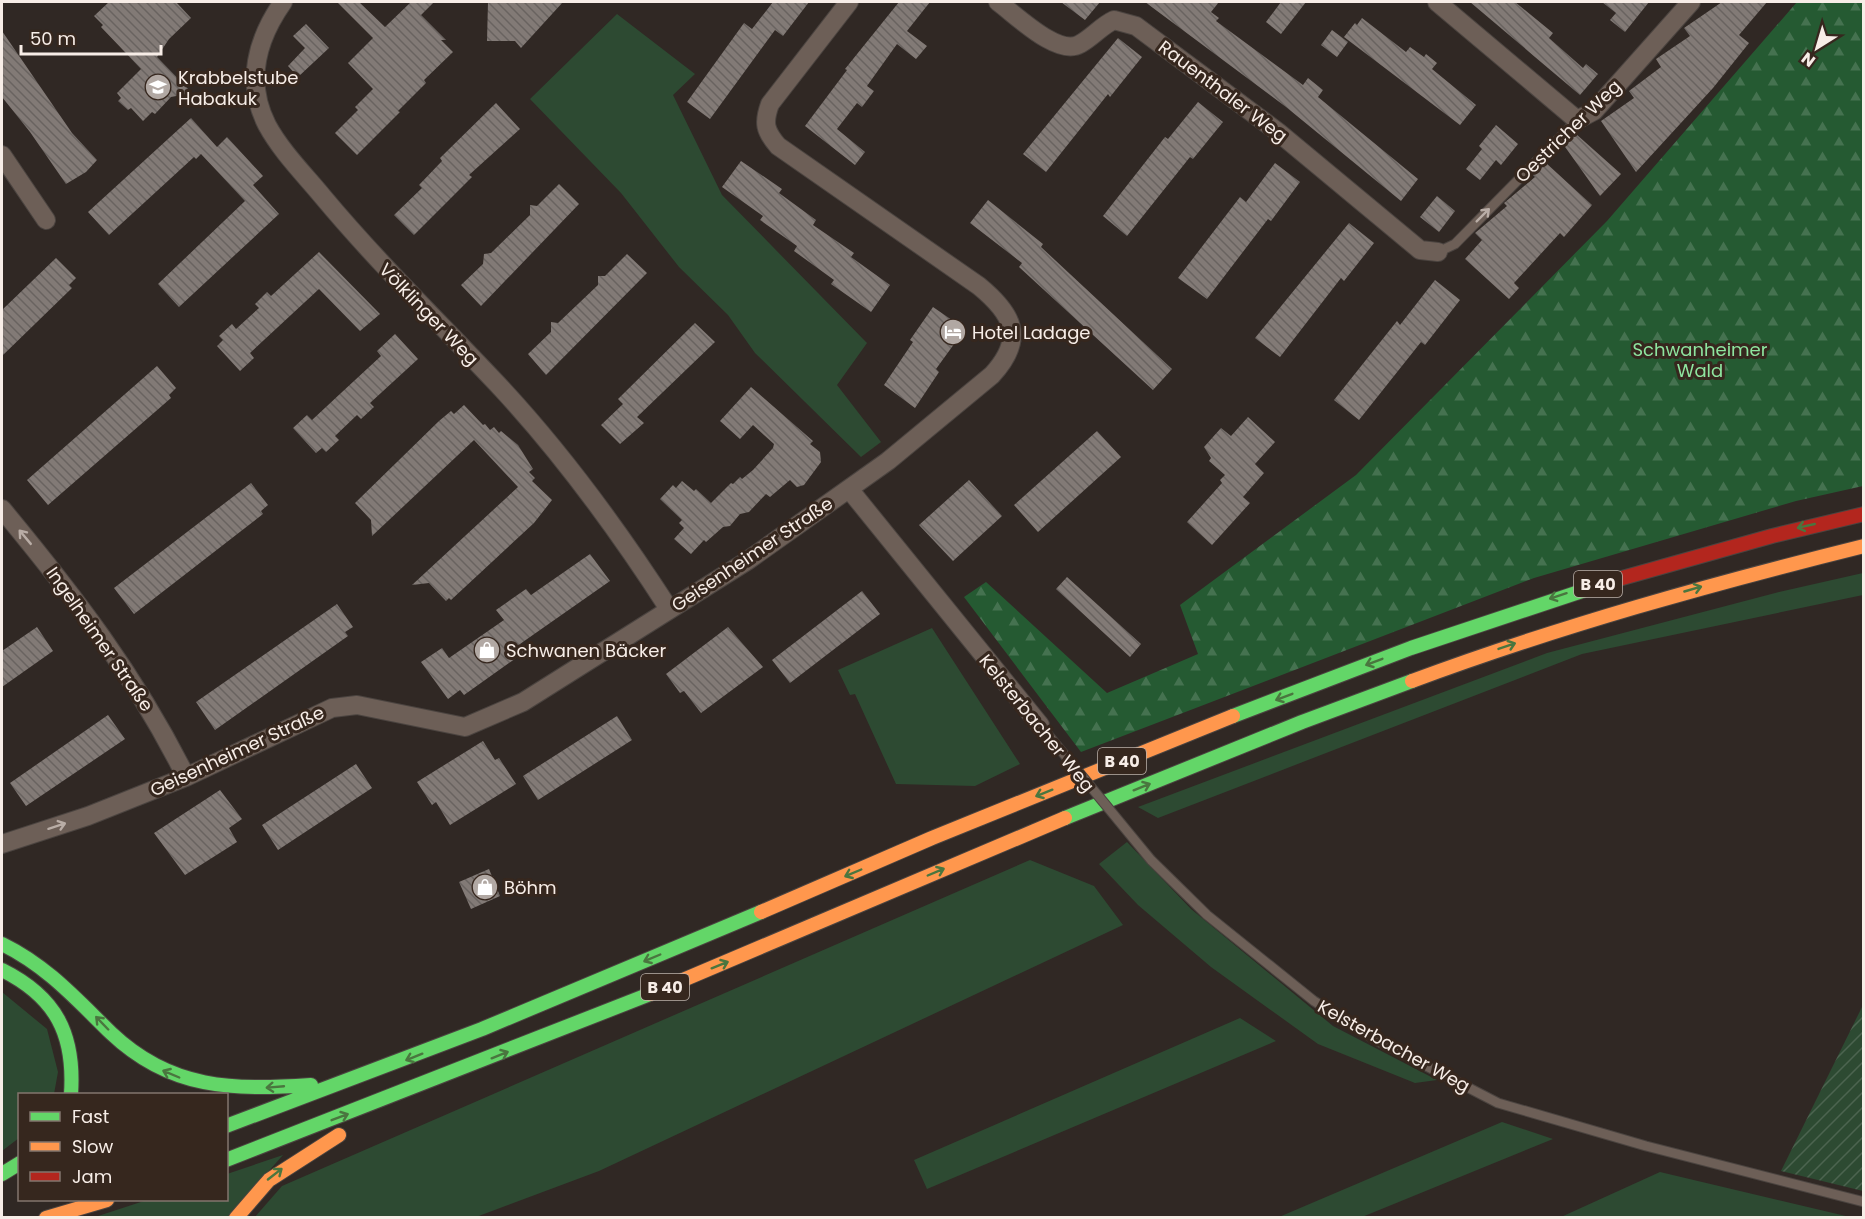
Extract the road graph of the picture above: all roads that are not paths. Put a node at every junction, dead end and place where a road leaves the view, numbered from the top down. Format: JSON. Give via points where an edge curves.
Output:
{"nodes":[{"id":1,"x":283,"y":2,"type":"edge"},
{"id":2,"x":849,"y":2,"type":"edge"},
{"id":3,"x":998,"y":2,"type":"edge"},
{"id":4,"x":1437,"y":2,"type":"edge"},
{"id":5,"x":1691,"y":2,"type":"edge"},
{"id":6,"x":1577,"y":120,"type":"junction"},
{"id":7,"x":2,"y":155,"type":"edge"},
{"id":8,"x":46,"y":220,"type":"dead end"},
{"id":9,"x":1438,"y":252,"type":"joint"},
{"id":10,"x":849,"y":489,"type":"junction"},
{"id":11,"x":2,"y":509,"type":"edge"},
{"id":12,"x":1863,"y":514,"type":"edge"},
{"id":13,"x":1863,"y":546,"type":"edge"},
{"id":14,"x":669,"y":609,"type":"junction"},
{"id":15,"x":1040,"y":725,"type":"joint"},
{"id":16,"x":186,"y":777,"type":"junction"},
{"id":17,"x":2,"y":844,"type":"edge"},
{"id":18,"x":2,"y":944,"type":"edge"},
{"id":19,"x":2,"y":970,"type":"edge"},
{"id":20,"x":446,"y":1077,"type":"junction"},
{"id":21,"x":355,"y":1081,"type":"junction"},
{"id":22,"x":71,"y":1093,"type":"edge"},
{"id":23,"x":228,"y":1125,"type":"edge"},
{"id":24,"x":228,"y":1160,"type":"edge"},
{"id":25,"x":18,"y":1164,"type":"edge"},
{"id":26,"x":2,"y":1174,"type":"edge"},
{"id":27,"x":104,"y":1201,"type":"edge"},
{"id":28,"x":1863,"y":1202,"type":"edge"},
{"id":29,"x":46,"y":1218,"type":"edge"},
{"id":30,"x":236,"y":1218,"type":"edge"}],
"edges":[{"from":1,"to":14,"type":"street","name":"Völklinger Weg","via":[[260,45],[255,72],[255,88],[267,125],[358,239],[544,438],[635,556]]},
{"from":2,"to":10,"type":"street","name":"Geisenheimer Straße","via":[[770,104],[764,118],[767,133],[778,146],[996,299],[1009,318],[1012,340],[1002,364],[978,388]]},
{"from":3,"to":9,"type":"street","name":"Rauenthaler Weg","via":[[1054,44],[1066,48],[1079,45],[1114,20],[1136,26],[1278,132],[1419,250]]},
{"from":4,"to":6,"type":"street"},
{"from":5,"to":6,"type":"street","name":"Oestricher Weg","via":[[1594,111]]},
{"from":9,"to":6,"type":"lane","name":"Oestricher Weg","one_way":true,"via":[[1455,244]]},
{"from":7,"to":8,"type":"street"},
{"from":10,"to":14,"type":"street","name":"Geisenheimer Straße","via":[[747,561]]},
{"from":10,"to":15,"type":"street","name":"Kelsterbacher Weg"},
{"from":16,"to":11,"type":"street","name":"Ingelheimer Straße","one_way":true,"via":[[158,720],[128,672],[75,597]]},
{"from":12,"to":21,"type":"highway","number":"B 40","one_way":true,"via":[[1683,559],[1563,595],[1420,645],[1235,715],[939,836]]},
{"from":20,"to":13,"type":"highway","number":"B 40","one_way":true,"via":[[1068,817],[1451,665],[1683,592]]},
{"from":14,"to":16,"type":"street","name":"Geisenheimer Straße","via":[[523,702],[465,727],[357,705],[332,708]]},
{"from":15,"to":28,"type":"lane","name":"Kelsterbacher Weg","bridge":true,"via":[[1151,860],[1207,915],[1314,1001],[1374,1039],[1498,1103]]},
{"from":17,"to":16,"type":"street","name":"Geisenheimer Straße","one_way":true,"via":[[88,816]]},
{"from":21,"to":18,"type":"highway","one_way":true,"via":[[249,1089],[197,1083],[146,1062],[63,984],[32,960]]},
{"from":19,"to":22,"type":"highway","via":[[30,985],[54,1010],[69,1041]]},
{"from":24,"to":20,"type":"highway","number":"B 40","one_way":true},
{"from":30,"to":20,"type":"highway","one_way":true,"via":[[254,1192],[287,1165]]},
{"from":21,"to":23,"type":"highway","number":"B 40"},
{"from":25,"to":26,"type":"highway"},
{"from":27,"to":29,"type":"highway"}]}
